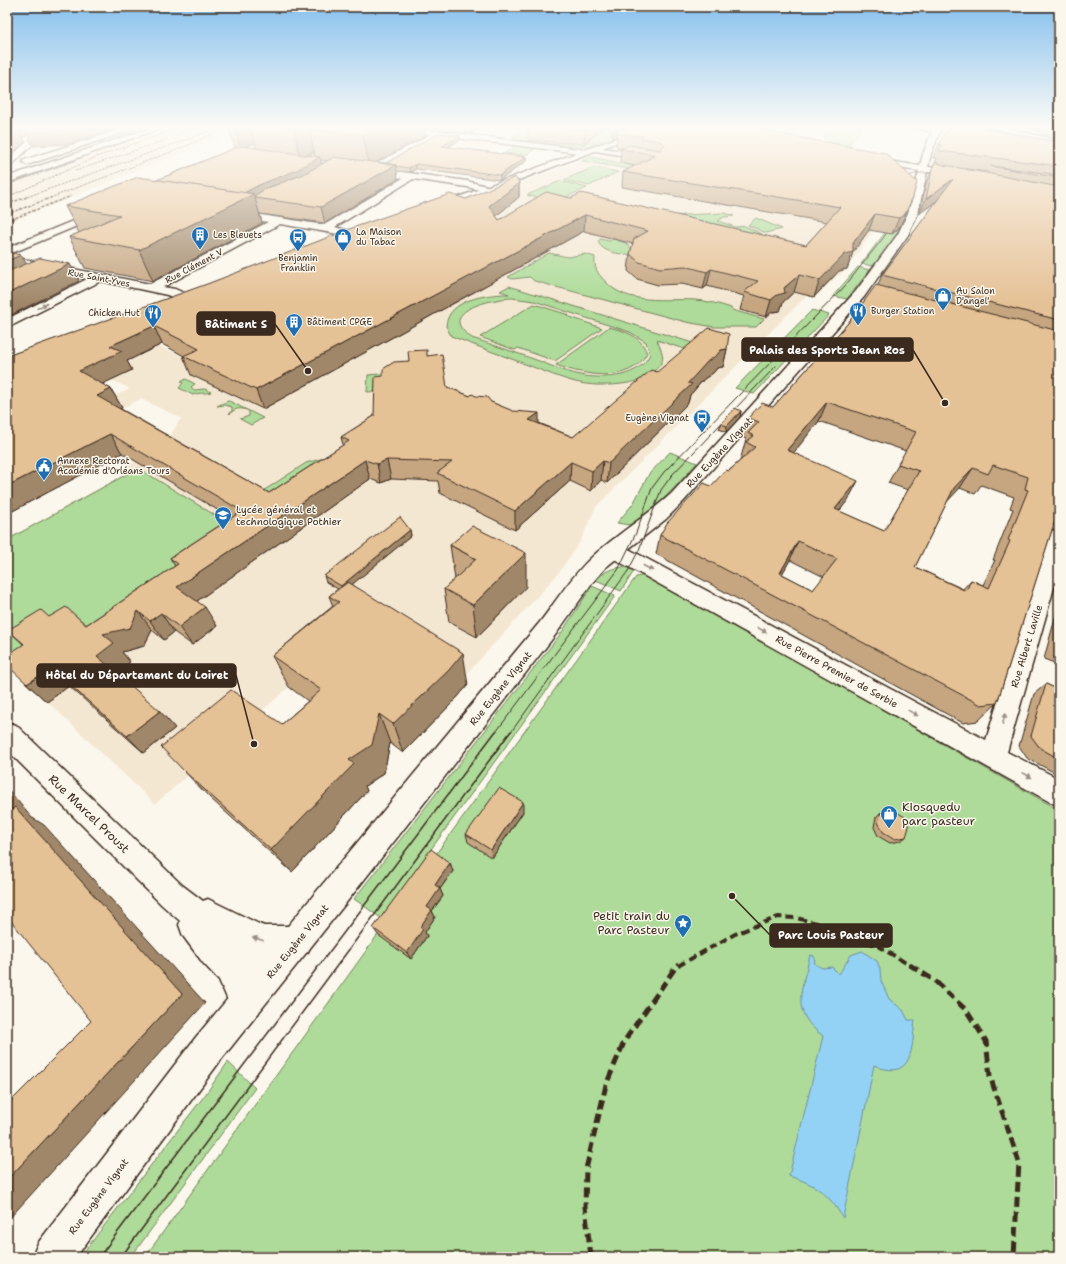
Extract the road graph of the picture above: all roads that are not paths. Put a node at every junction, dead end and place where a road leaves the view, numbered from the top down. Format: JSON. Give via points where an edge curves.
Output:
{"nodes":[{"id":1,"x":397,"y":185,"type":"edge"},
{"id":2,"x":471,"y":185,"type":"edge"},
{"id":3,"x":497,"y":185,"type":"edge"},
{"id":4,"x":920,"y":185,"type":"edge"},
{"id":5,"x":486,"y":189,"type":"junction"},
{"id":6,"x":114,"y":207,"type":"edge"},
{"id":7,"x":255,"y":207,"type":"edge"},
{"id":8,"x":223,"y":212,"type":"edge"},
{"id":9,"x":425,"y":212,"type":"edge"},
{"id":10,"x":241,"y":215,"type":"junction"},
{"id":11,"x":278,"y":221,"type":"junction"},
{"id":12,"x":324,"y":228,"type":"junction"},
{"id":13,"x":339,"y":244,"type":"edge"},
{"id":14,"x":7,"y":252,"type":"edge"},
{"id":15,"x":7,"y":259,"type":"edge"},
{"id":16,"x":52,"y":268,"type":"junction"},
{"id":17,"x":37,"y":275,"type":"edge"},
{"id":18,"x":98,"y":278,"type":"junction"},
{"id":19,"x":152,"y":288,"type":"junction"},
{"id":20,"x":203,"y":295,"type":"edge"},
{"id":21,"x":189,"y":300,"type":"junction"},
{"id":22,"x":174,"y":306,"type":"edge"},
{"id":23,"x":7,"y":324,"type":"edge"},
{"id":24,"x":1059,"y":536,"type":"edge"},
{"id":25,"x":614,"y":550,"type":"junction"},
{"id":26,"x":7,"y":732,"type":"edge"},
{"id":27,"x":993,"y":756,"type":"junction"},
{"id":28,"x":1059,"y":793,"type":"edge"},
{"id":29,"x":172,"y":895,"type":"junction"},
{"id":30,"x":297,"y":941,"type":"junction"},
{"id":31,"x":257,"y":990,"type":"junction"},
{"id":32,"x":52,"y":1257,"type":"edge"}],
"edges":[{"from":1,"to":12,"type":"street"},
{"from":2,"to":5,"type":"street"},
{"from":3,"to":5,"type":"street"},
{"from":4,"to":25,"type":"street","name":"Rue Eugène Vignat","via":[[914,213],[907,229],[866,296],[678,497]]},
{"from":5,"to":9,"type":"street"},
{"from":6,"to":14,"type":"street"},
{"from":7,"to":10,"type":"street"},
{"from":8,"to":10,"type":"street"},
{"from":10,"to":11,"type":"street"},
{"from":11,"to":12,"type":"street"},
{"from":11,"to":19,"type":"street","name":"Rue Clément V"},
{"from":12,"to":13,"type":"street","via":[[363,235]]},
{"from":15,"to":16,"type":"street","name":"Rue Saint-Yves"},
{"from":16,"to":17,"type":"street"},
{"from":16,"to":18,"type":"street","name":"Rue Saint-Yves"},
{"from":18,"to":19,"type":"street","name":"Rue Saint-Yves"},
{"from":23,"to":18,"type":"street","one_way":true},
{"from":19,"to":21,"type":"street","name":"Rue Saint-Yves","via":[[171,292]]},
{"from":20,"to":21,"type":"street"},
{"from":21,"to":22,"type":"street"},
{"from":27,"to":24,"type":"street","name":"Rue Albert Laville","one_way":true},
{"from":25,"to":27,"type":"street","name":"Rue Pierre Premier de Serbie","one_way":true},
{"from":25,"to":30,"type":"street","name":"Rue Eugène Vignat","via":[[585,578],[548,628]]},
{"from":26,"to":29,"type":"street","name":"Rue Marcel Proust"},
{"from":27,"to":28,"type":"street","name":"Rue Pierre Premier de Serbie","one_way":true},
{"from":30,"to":29,"type":"street","name":"Rue Marcel Proust","one_way":true,"via":[[264,941],[254,938]]},
{"from":29,"to":31,"type":"street","name":"Rue Marcel Proust","via":[[214,952],[230,969]]},
{"from":30,"to":31,"type":"street","name":"Rue Eugène Vignat"},
{"from":31,"to":32,"type":"street","name":"Rue Eugène Vignat","via":[[208,1050]]}]}
